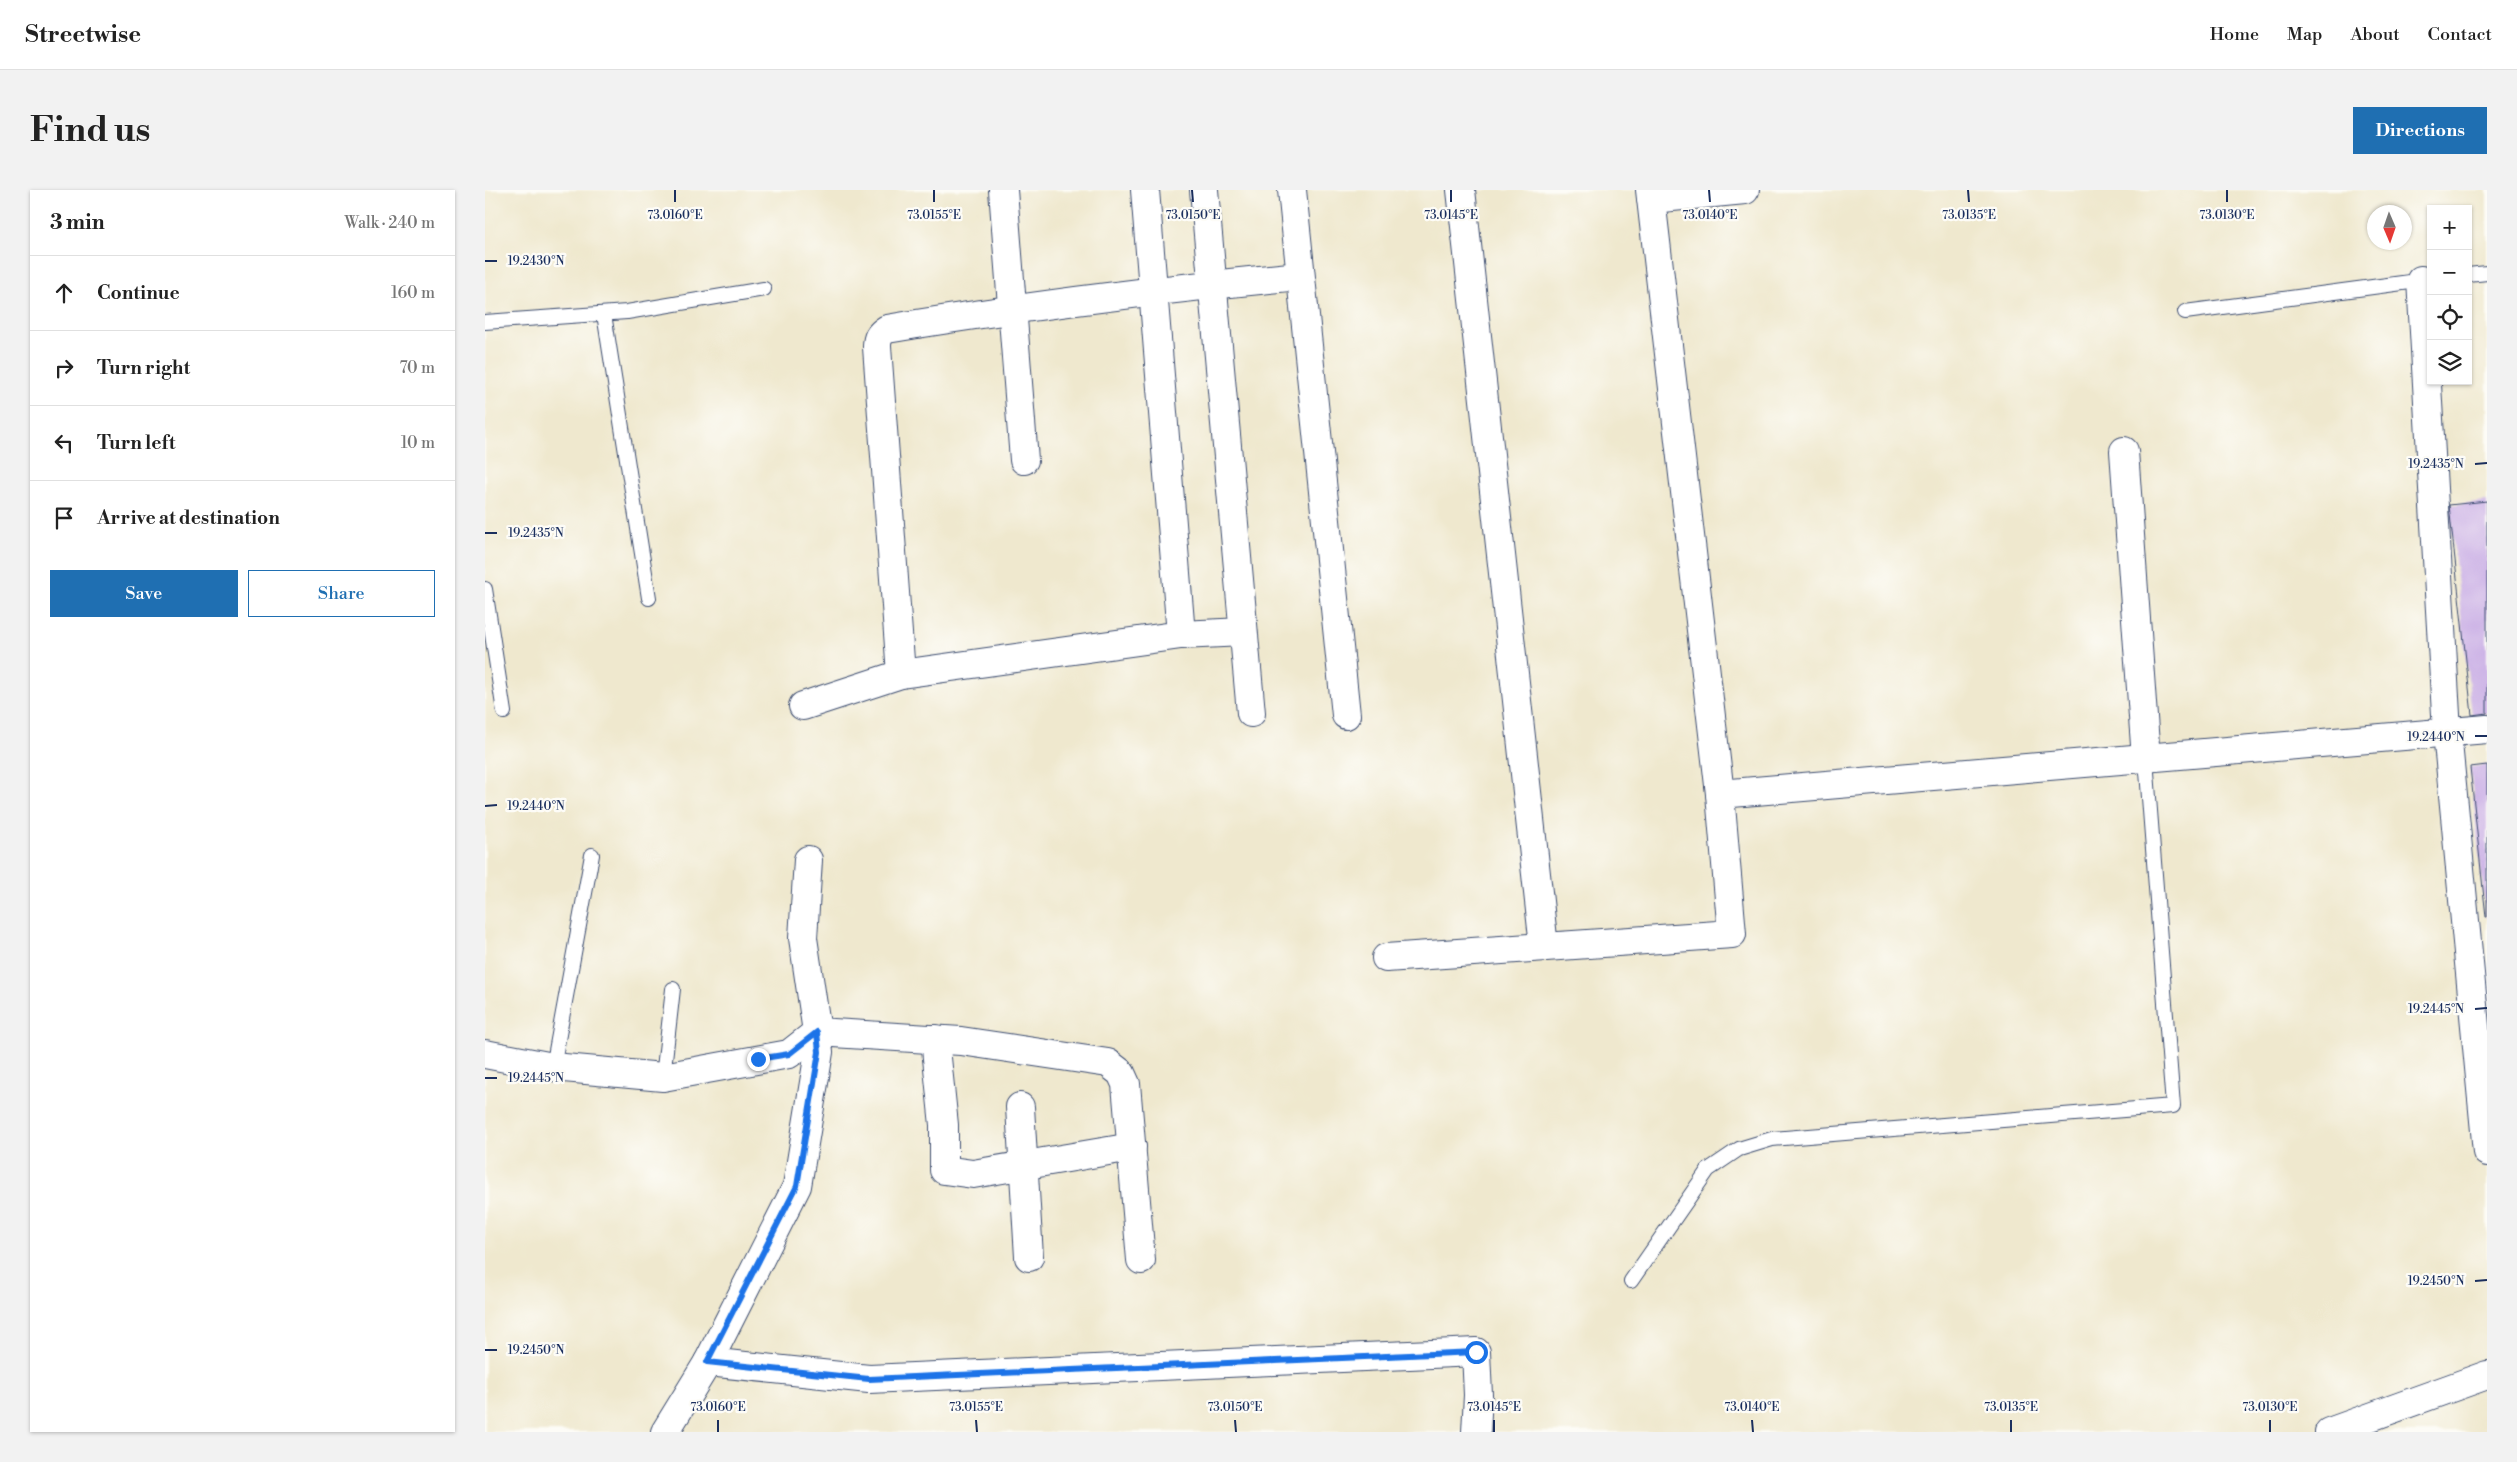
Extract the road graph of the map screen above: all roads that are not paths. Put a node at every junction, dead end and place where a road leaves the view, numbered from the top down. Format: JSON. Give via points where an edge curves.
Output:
{"nodes":[{"id":1,"x":1003,"y":190,"type":"edge"},
{"id":2,"x":1145,"y":190,"type":"edge"},
{"id":3,"x":1203,"y":190,"type":"edge"},
{"id":4,"x":1292,"y":190,"type":"edge"},
{"id":5,"x":1461,"y":190,"type":"edge"},
{"id":6,"x":1745,"y":190,"type":"edge"},
{"id":7,"x":1650,"y":195,"type":"edge"},
{"id":8,"x":2487,"y":273,"type":"edge"},
{"id":9,"x":2472,"y":275,"type":"edge"},
{"id":10,"x":1300,"y":276,"type":"junction"},
{"id":11,"x":2426,"y":280,"type":"edge"},
{"id":12,"x":1211,"y":284,"type":"junction"},
{"id":13,"x":764,"y":289,"type":"dead end"},
{"id":14,"x":1151,"y":290,"type":"junction"},
{"id":15,"x":1012,"y":308,"type":"junction"},
{"id":16,"x":2185,"y":312,"type":"dead end"},
{"id":17,"x":604,"y":314,"type":"junction"},
{"id":18,"x":485,"y":322,"type":"edge"},
{"id":19,"x":2124,"y":450,"type":"dead end"},
{"id":20,"x":1024,"y":460,"type":"dead end"},
{"id":21,"x":485,"y":588,"type":"edge"},
{"id":22,"x":649,"y":598,"type":"dead end"},
{"id":23,"x":1243,"y":632,"type":"junction"},
{"id":24,"x":1181,"y":635,"type":"junction"},
{"id":25,"x":901,"y":674,"type":"junction"},
{"id":26,"x":803,"y":706,"type":"dead end"},
{"id":27,"x":504,"y":712,"type":"dead end"},
{"id":28,"x":1251,"y":713,"type":"dead end"},
{"id":29,"x":1346,"y":715,"type":"dead end"},
{"id":30,"x":2487,"y":729,"type":"edge"},
{"id":31,"x":2447,"y":732,"type":"junction"},
{"id":32,"x":2146,"y":759,"type":"junction"},
{"id":33,"x":1720,"y":794,"type":"junction"},
{"id":34,"x":591,"y":855,"type":"dead end"},
{"id":35,"x":808,"y":860,"type":"dead end"},
{"id":36,"x":1544,"y":947,"type":"junction"},
{"id":37,"x":1385,"y":958,"type":"dead end"},
{"id":38,"x":673,"y":989,"type":"dead end"},
{"id":39,"x":817,"y":1032,"type":"junction"},
{"id":40,"x":935,"y":1039,"type":"junction"},
{"id":41,"x":485,"y":1054,"type":"edge"},
{"id":42,"x":553,"y":1067,"type":"junction"},
{"id":43,"x":663,"y":1077,"type":"junction"},
{"id":44,"x":1020,"y":1107,"type":"dead end"},
{"id":45,"x":1132,"y":1147,"type":"junction"},
{"id":46,"x":2487,"y":1152,"type":"edge"},
{"id":47,"x":1023,"y":1167,"type":"junction"},
{"id":48,"x":1029,"y":1257,"type":"dead end"},
{"id":49,"x":1141,"y":1260,"type":"dead end"},
{"id":50,"x":1631,"y":1281,"type":"dead end"},
{"id":51,"x":707,"y":1362,"type":"junction"},
{"id":52,"x":2487,"y":1375,"type":"edge"},
{"id":53,"x":665,"y":1432,"type":"edge"},
{"id":54,"x":1476,"y":1432,"type":"edge"},
{"id":55,"x":2329,"y":1432,"type":"edge"}],
"edges":[{"from":1,"to":15,"type":"street"},
{"from":2,"to":14,"type":"street"},
{"from":3,"to":12,"type":"street"},
{"from":4,"to":10,"type":"street"},
{"from":5,"to":36,"type":"street"},
{"from":6,"to":7,"type":"street"},
{"from":7,"to":33,"type":"street"},
{"from":8,"to":9,"type":"lane"},
{"from":10,"to":12,"type":"street"},
{"from":10,"to":29,"type":"street"},
{"from":11,"to":16,"type":"lane"},
{"from":11,"to":31,"type":"street"},
{"from":12,"to":14,"type":"street"},
{"from":12,"to":23,"type":"street"},
{"from":13,"to":17,"type":"lane"},
{"from":14,"to":15,"type":"street"},
{"from":14,"to":24,"type":"street"},
{"from":15,"to":20,"type":"street"},
{"from":15,"to":25,"type":"street","via":[[887,329],[877,339]]},
{"from":17,"to":18,"type":"lane"},
{"from":17,"to":22,"type":"lane"},
{"from":19,"to":32,"type":"street"},
{"from":21,"to":27,"type":"lane"},
{"from":23,"to":24,"type":"street"},
{"from":23,"to":28,"type":"street"},
{"from":24,"to":25,"type":"street"},
{"from":25,"to":26,"type":"street"},
{"from":30,"to":31,"type":"street"},
{"from":31,"to":32,"type":"street"},
{"from":31,"to":46,"type":"street"},
{"from":32,"to":33,"type":"street"},
{"from":32,"to":50,"type":"lane","via":[[2173,1106],[1780,1138],[1739,1149],[1708,1170]]},
{"from":33,"to":36,"type":"street","via":[[1732,934]]},
{"from":34,"to":42,"type":"lane"},
{"from":35,"to":39,"type":"street","via":[[803,938]]},
{"from":36,"to":37,"type":"street"},
{"from":38,"to":43,"type":"lane"},
{"from":39,"to":40,"type":"street"},
{"from":39,"to":43,"type":"street","via":[[789,1054]]},
{"from":39,"to":51,"type":"street","via":[[819,1052],[797,1186]]},
{"from":40,"to":45,"type":"street","via":[[1108,1063],[1121,1073],[1126,1084]]},
{"from":40,"to":47,"type":"street","via":[[945,1125],[944,1170],[973,1174]]},
{"from":41,"to":42,"type":"street"},
{"from":42,"to":43,"type":"street"},
{"from":44,"to":47,"type":"street"},
{"from":45,"to":47,"type":"street"},
{"from":45,"to":49,"type":"street"},
{"from":47,"to":48,"type":"street"},
{"from":51,"to":53,"type":"street"},
{"from":51,"to":54,"type":"street","via":[[869,1379],[1476,1352]]},
{"from":52,"to":55,"type":"street"}]}
